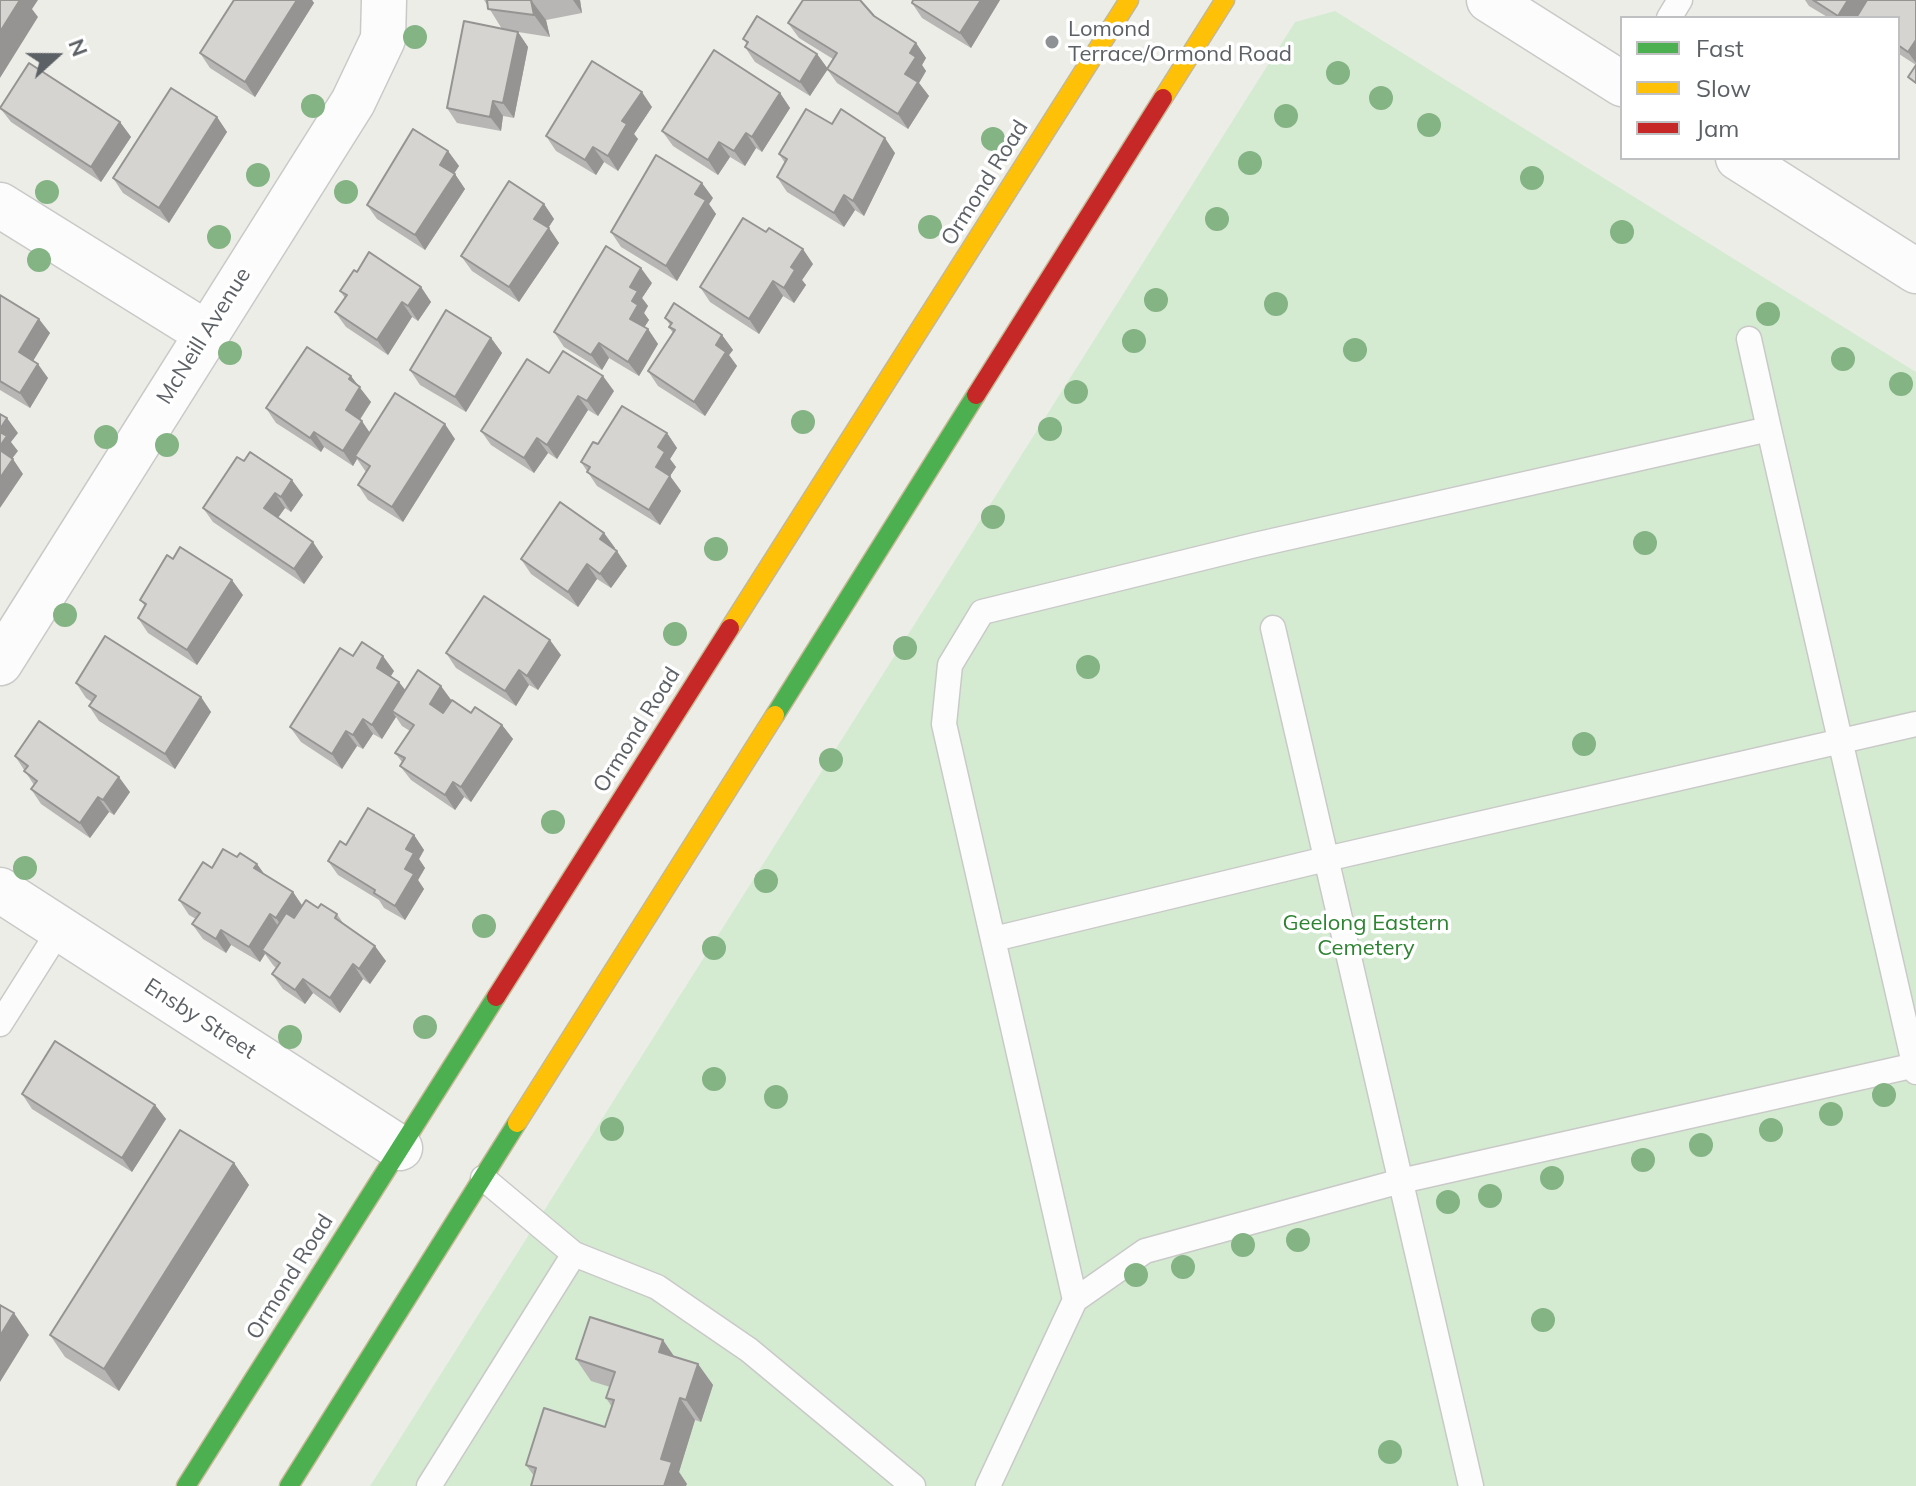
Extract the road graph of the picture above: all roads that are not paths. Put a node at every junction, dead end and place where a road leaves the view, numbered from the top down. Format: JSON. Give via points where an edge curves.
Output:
{"nodes":[{"id":1,"x":384,"y":0,"type":"edge"},
{"id":2,"x":1129,"y":0,"type":"edge"},
{"id":3,"x":1225,"y":0,"type":"edge"},
{"id":4,"x":1489,"y":0,"type":"edge"},
{"id":5,"x":1620,"y":83,"type":"edge"},
{"id":6,"x":1741,"y":160,"type":"edge"},
{"id":7,"x":0,"y":205,"type":"edge"},
{"id":8,"x":1916,"y":271,"type":"edge"},
{"id":9,"x":206,"y":333,"type":"junction"},
{"id":10,"x":1749,"y":339,"type":"dead end"},
{"id":11,"x":1769,"y":429,"type":"junction"},
{"id":12,"x":1273,"y":628,"type":"dead end"},
{"id":13,"x":0,"y":663,"type":"edge"},
{"id":14,"x":1916,"y":724,"type":"edge"},
{"id":15,"x":1839,"y":742,"type":"junction"},
{"id":16,"x":1326,"y":859,"type":"junction"},
{"id":17,"x":0,"y":890,"type":"edge"},
{"id":18,"x":60,"y":929,"type":"junction"},
{"id":19,"x":994,"y":939,"type":"junction"},
{"id":20,"x":0,"y":1024,"type":"edge"},
{"id":21,"x":1915,"y":1067,"type":"edge"},
{"id":22,"x":400,"y":1148,"type":"junction"},
{"id":23,"x":483,"y":1178,"type":"junction"},
{"id":24,"x":1401,"y":1181,"type":"junction"},
{"id":25,"x":574,"y":1254,"type":"junction"},
{"id":26,"x":1075,"y":1300,"type":"junction"},
{"id":27,"x":186,"y":1486,"type":"edge"},
{"id":28,"x":289,"y":1486,"type":"edge"},
{"id":29,"x":429,"y":1486,"type":"edge"},
{"id":30,"x":913,"y":1486,"type":"edge"},
{"id":31,"x":988,"y":1486,"type":"edge"},
{"id":32,"x":1471,"y":1486,"type":"edge"}],
"edges":[{"from":1,"to":9,"type":"street","name":"McNeill Avenue","via":[[383,39],[353,102]]},
{"from":2,"to":22,"type":"highway","name":"Ormond Road"},
{"from":3,"to":23,"type":"highway"},
{"from":4,"to":5,"type":"street"},
{"from":6,"to":8,"type":"street"},
{"from":7,"to":9,"type":"street"},
{"from":9,"to":13,"type":"street","name":"McNeill Avenue"},
{"from":10,"to":11,"type":"lane"},
{"from":11,"to":15,"type":"lane"},
{"from":11,"to":19,"type":"lane","via":[[982,612],[950,665],[944,724]]},
{"from":12,"to":16,"type":"lane"},
{"from":14,"to":15,"type":"lane"},
{"from":15,"to":16,"type":"lane"},
{"from":15,"to":21,"type":"lane"},
{"from":16,"to":19,"type":"lane"},
{"from":16,"to":24,"type":"lane"},
{"from":17,"to":18,"type":"street","name":"Ensby Street"},
{"from":18,"to":20,"type":"lane"},
{"from":18,"to":22,"type":"street","name":"Ensby Street"},
{"from":19,"to":26,"type":"lane"},
{"from":21,"to":24,"type":"lane"},
{"from":22,"to":27,"type":"highway","name":"Ormond Road"},
{"from":23,"to":25,"type":"lane"},
{"from":23,"to":28,"type":"highway"},
{"from":24,"to":26,"type":"lane","via":[[1145,1251]]},
{"from":24,"to":32,"type":"lane"},
{"from":25,"to":29,"type":"lane"},
{"from":25,"to":30,"type":"lane","via":[[657,1287],[749,1350]]},
{"from":26,"to":31,"type":"lane"}]}
